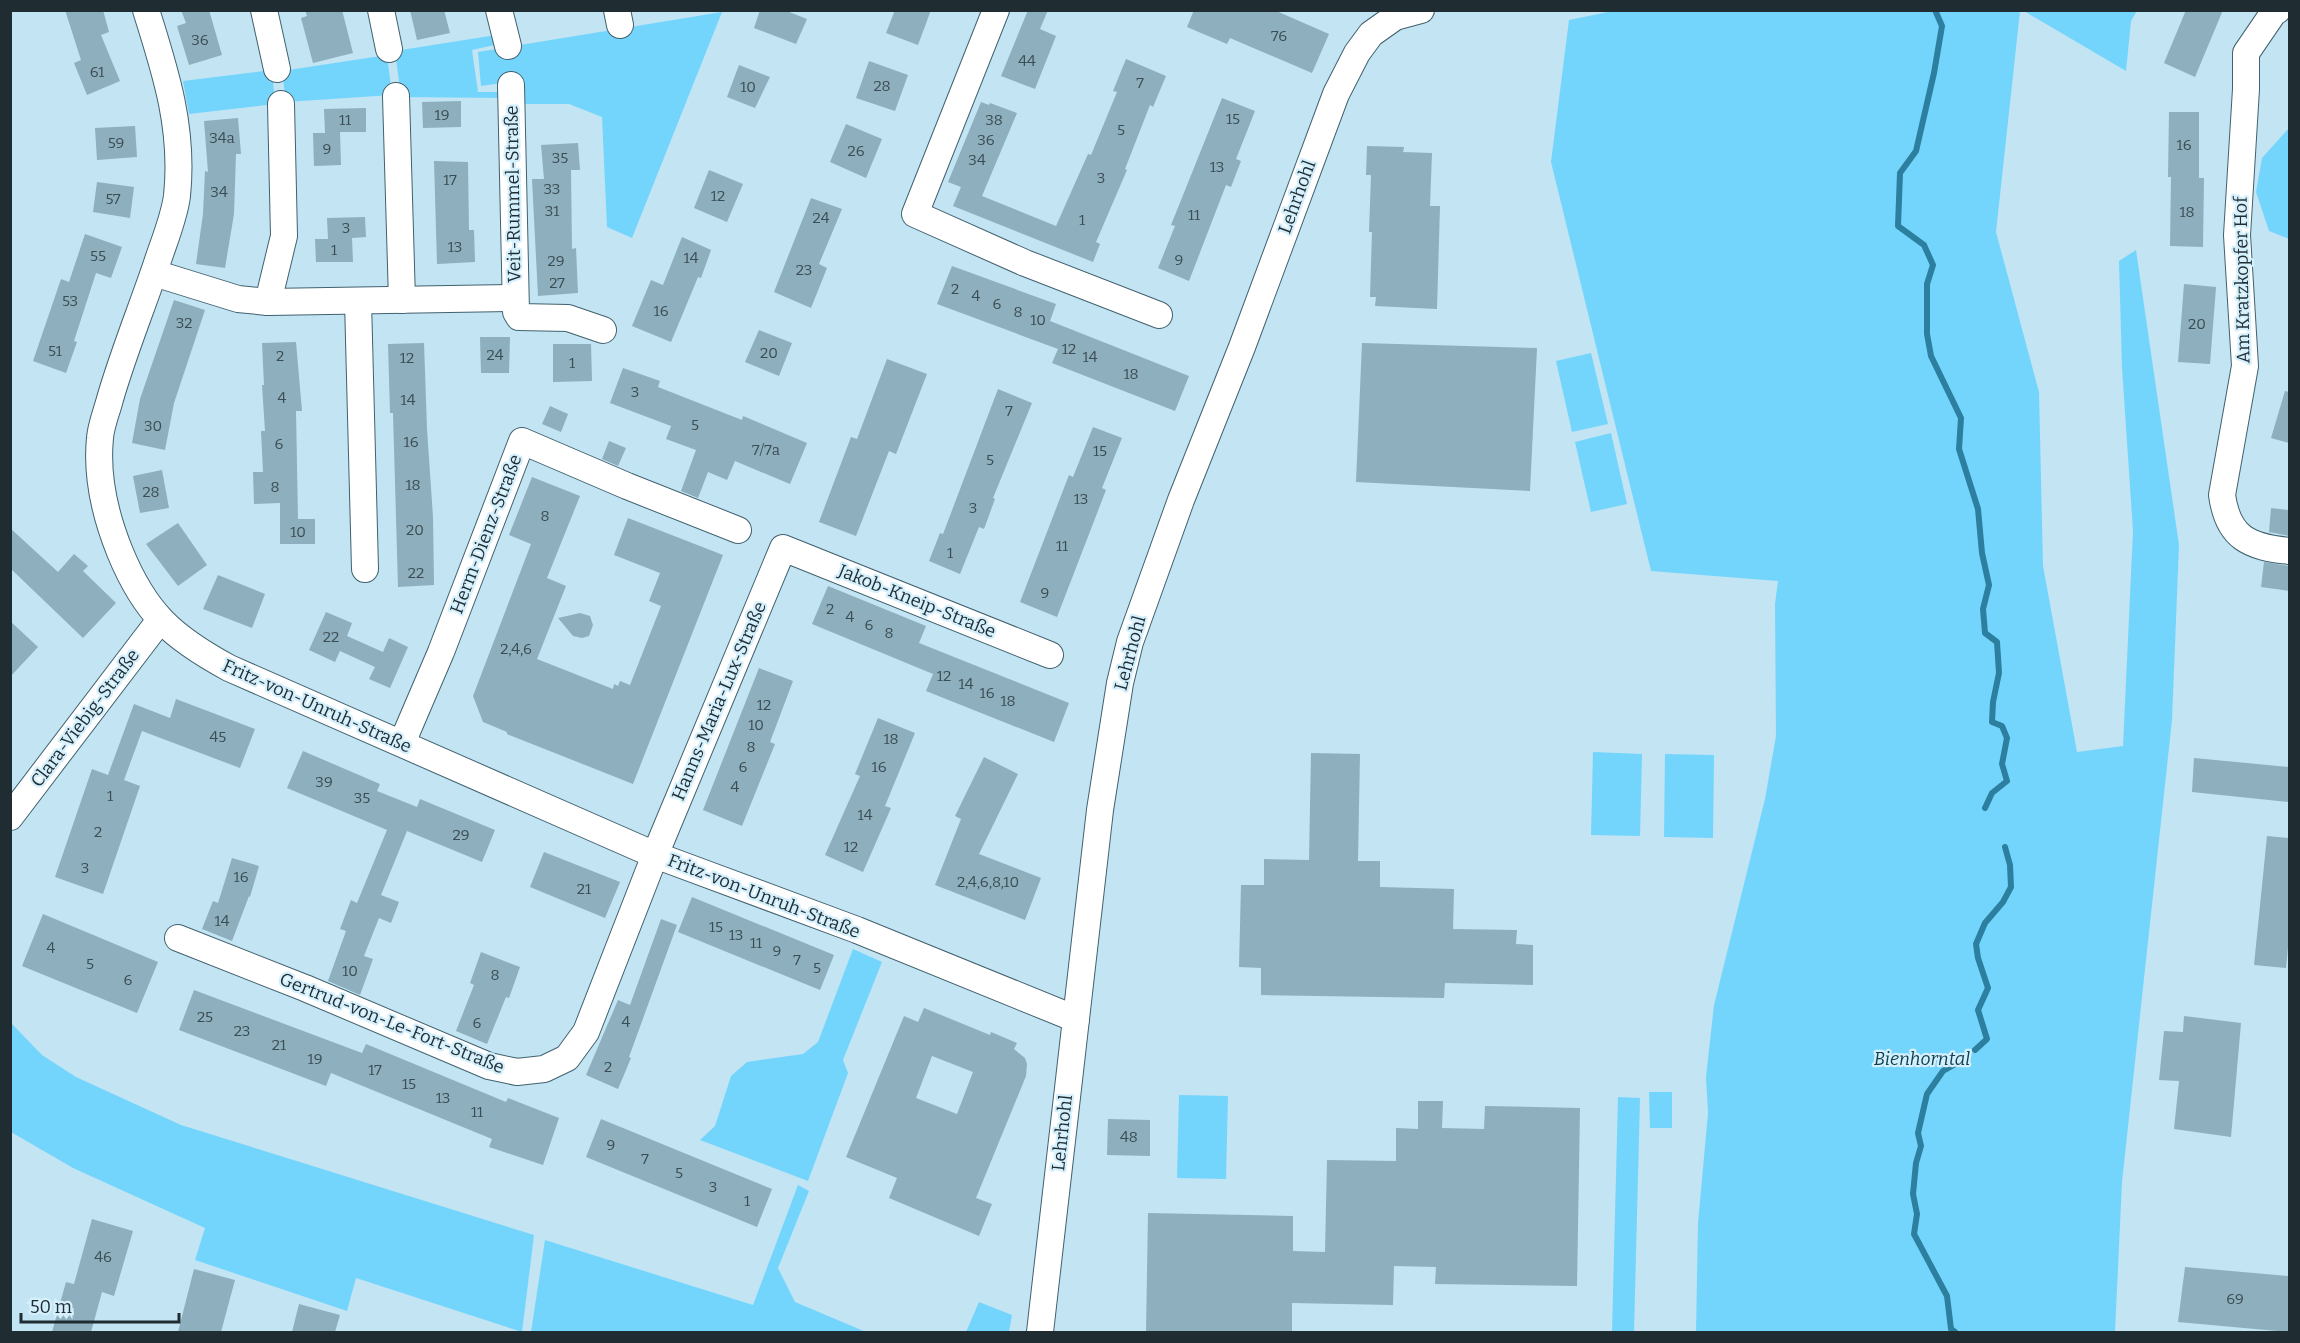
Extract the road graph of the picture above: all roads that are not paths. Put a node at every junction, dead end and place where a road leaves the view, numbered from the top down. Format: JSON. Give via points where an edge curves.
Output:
{"nodes":[{"id":1,"x":146,"y":10,"type":"edge"},
{"id":2,"x":264,"y":10,"type":"edge"},
{"id":3,"x":381,"y":10,"type":"edge"},
{"id":4,"x":499,"y":10,"type":"edge"},
{"id":5,"x":996,"y":10,"type":"edge"},
{"id":6,"x":2278,"y":10,"type":"edge"},
{"id":7,"x":1417,"y":11,"type":"edge"},
{"id":8,"x":1384,"y":16,"type":"edge"},
{"id":9,"x":508,"y":46,"type":"dead end"},
{"id":10,"x":389,"y":49,"type":"dead end"},
{"id":11,"x":277,"y":69,"type":"dead end"},
{"id":12,"x":511,"y":85,"type":"dead end"},
{"id":13,"x":396,"y":96,"type":"dead end"},
{"id":14,"x":281,"y":104,"type":"dead end"},
{"id":15,"x":154,"y":273,"type":"junction"},
{"id":16,"x":514,"y":298,"type":"junction"},
{"id":17,"x":402,"y":300,"type":"junction"},
{"id":18,"x":358,"y":301,"type":"junction"},
{"id":19,"x":268,"y":302,"type":"junction"},
{"id":20,"x":1159,"y":315,"type":"dead end"},
{"id":21,"x":603,"y":330,"type":"dead end"},
{"id":22,"x":738,"y":530,"type":"dead end"},
{"id":23,"x":783,"y":548,"type":"joint"},
{"id":24,"x":2289,"y":551,"type":"edge"},
{"id":25,"x":365,"y":569,"type":"dead end"},
{"id":26,"x":160,"y":620,"type":"junction"},
{"id":27,"x":1050,"y":655,"type":"dead end"},
{"id":28,"x":402,"y":743,"type":"junction"},
{"id":29,"x":10,"y":817,"type":"edge"},
{"id":30,"x":655,"y":855,"type":"junction"},
{"id":31,"x":178,"y":938,"type":"dead end"},
{"id":32,"x":1076,"y":1019,"type":"junction"},
{"id":33,"x":1040,"y":1332,"type":"edge"}],
"edges":[{"from":1,"to":15,"type":"street","name":"Fritz-von-Unruh-Straße","via":[[173,102],[178,154],[177,198]]},
{"from":2,"to":11,"type":"street"},
{"from":3,"to":10,"type":"street"},
{"from":4,"to":9,"type":"street"},
{"from":5,"to":20,"type":"street","via":[[915,214],[1025,263]]},
{"from":6,"to":24,"type":"street","name":"Am Kratzkopfer Hof","via":[[2246,53],[2237,235],[2245,366],[2222,495],[2230,526],[2245,540],[2263,548]]},
{"from":7,"to":8,"type":"street"},
{"from":8,"to":32,"type":"street","name":"Lehrhohl","via":[[1364,42],[1336,94],[1136,624],[1120,683],[1106,764]]},
{"from":12,"to":16,"type":"street","name":"Veit-Rummel-Straße"},
{"from":13,"to":17,"type":"street"},
{"from":14,"to":19,"type":"street","via":[[284,236]]},
{"from":15,"to":19,"type":"street","name":"Veit-Rummel-Straße","via":[[238,299]]},
{"from":15,"to":26,"type":"street","name":"Fritz-von-Unruh-Straße","via":[[117,377],[100,435],[98,459],[109,524],[128,572]]},
{"from":16,"to":17,"type":"street","name":"Veit-Rummel-Straße"},
{"from":16,"to":21,"type":"street","via":[[519,317],[568,318]]},
{"from":17,"to":18,"type":"street","name":"Veit-Rummel-Straße"},
{"from":18,"to":19,"type":"street","name":"Veit-Rummel-Straße"},
{"from":18,"to":25,"type":"street"},
{"from":22,"to":28,"type":"street","name":"Herm-Dienz-Straße","via":[[522,441]]},
{"from":23,"to":27,"type":"street","name":"Jakob-Kneip-Straße"},
{"from":23,"to":30,"type":"street","name":"Hanns-Maria-Lux-Straße"},
{"from":26,"to":28,"type":"street","name":"Fritz-von-Unruh-Straße","via":[[196,650],[229,668]]},
{"from":26,"to":29,"type":"street","name":"Clara-Viebig-Straße"},
{"from":28,"to":30,"type":"street","name":"Fritz-von-Unruh-Straße"},
{"from":30,"to":31,"type":"street","name":"Gertrud-von-Le-Fort-Straße","via":[[586,1032],[567,1058],[544,1069],[517,1072],[489,1066]]},
{"from":30,"to":32,"type":"street","name":"Fritz-von-Unruh-Straße"},
{"from":32,"to":33,"type":"street","name":"Lehrhohl"}]}
